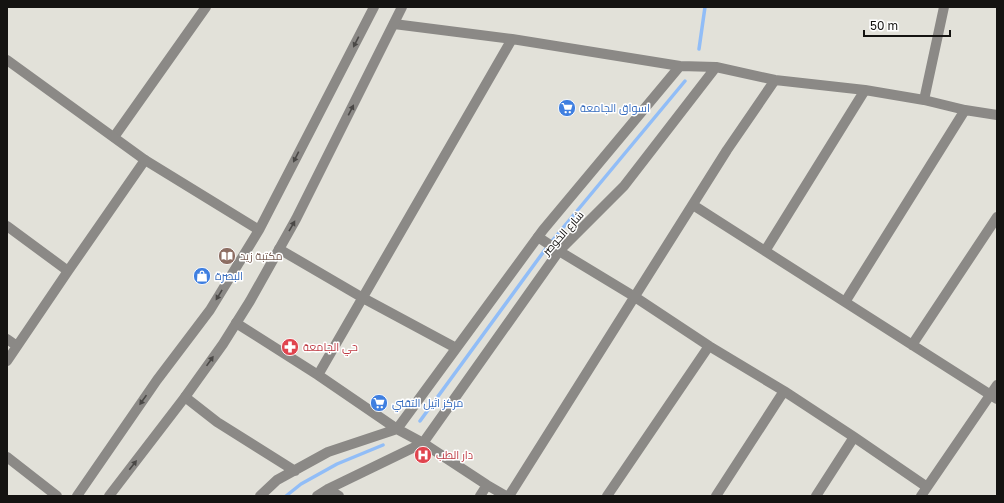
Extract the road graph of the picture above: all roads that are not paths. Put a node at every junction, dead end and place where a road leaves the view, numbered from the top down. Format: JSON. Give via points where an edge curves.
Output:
{"nodes":[{"id":1,"x":206,"y":7,"type":"edge"},
{"id":2,"x":374,"y":7,"type":"edge"},
{"id":3,"x":402,"y":7,"type":"edge"},
{"id":4,"x":944,"y":7,"type":"edge"},
{"id":5,"x":394,"y":24,"type":"junction"},
{"id":6,"x":512,"y":39,"type":"junction"},
{"id":7,"x":7,"y":60,"type":"edge"},
{"id":8,"x":680,"y":66,"type":"junction"},
{"id":9,"x":716,"y":67,"type":"junction"},
{"id":10,"x":775,"y":80,"type":"junction"},
{"id":11,"x":865,"y":90,"type":"junction"},
{"id":12,"x":924,"y":100,"type":"junction"},
{"id":13,"x":965,"y":110,"type":"junction"},
{"id":14,"x":997,"y":115,"type":"edge"},
{"id":15,"x":114,"y":137,"type":"junction"},
{"id":16,"x":146,"y":160,"type":"junction"},
{"id":17,"x":693,"y":205,"type":"junction"},
{"id":18,"x":997,"y":217,"type":"edge"},
{"id":19,"x":7,"y":226,"type":"edge"},
{"id":20,"x":259,"y":230,"type":"junction"},
{"id":21,"x":538,"y":237,"type":"junction"},
{"id":22,"x":279,"y":249,"type":"junction"},
{"id":23,"x":559,"y":251,"type":"junction"},
{"id":24,"x":766,"y":251,"type":"junction"},
{"id":25,"x":68,"y":271,"type":"junction"},
{"id":26,"x":635,"y":297,"type":"junction"},
{"id":27,"x":363,"y":298,"type":"junction"},
{"id":28,"x":844,"y":302,"type":"junction"},
{"id":29,"x":236,"y":323,"type":"junction"},
{"id":30,"x":7,"y":339,"type":"edge"},
{"id":31,"x":17,"y":346,"type":"junction"},
{"id":32,"x":709,"y":346,"type":"junction"},
{"id":33,"x":912,"y":346,"type":"junction"},
{"id":34,"x":456,"y":348,"type":"junction"},
{"id":35,"x":7,"y":361,"type":"edge"},
{"id":36,"x":318,"y":376,"type":"junction"},
{"id":37,"x":997,"y":385,"type":"edge"},
{"id":38,"x":784,"y":391,"type":"junction"},
{"id":39,"x":185,"y":397,"type":"junction"},
{"id":40,"x":994,"y":397,"type":"edge"},
{"id":41,"x":397,"y":429,"type":"junction"},
{"id":42,"x":854,"y":437,"type":"junction"},
{"id":43,"x":423,"y":443,"type":"junction"},
{"id":44,"x":7,"y":457,"type":"edge"},
{"id":45,"x":295,"y":471,"type":"junction"},
{"id":46,"x":487,"y":485,"type":"junction"},
{"id":47,"x":927,"y":487,"type":"junction"},
{"id":48,"x":328,"y":489,"type":"junction"},
{"id":49,"x":56,"y":496,"type":"edge"},
{"id":50,"x":77,"y":496,"type":"edge"},
{"id":51,"x":109,"y":496,"type":"edge"},
{"id":52,"x":260,"y":496,"type":"edge"},
{"id":53,"x":317,"y":496,"type":"edge"},
{"id":54,"x":339,"y":496,"type":"edge"},
{"id":55,"x":480,"y":496,"type":"edge"},
{"id":56,"x":506,"y":496,"type":"edge"},
{"id":57,"x":509,"y":496,"type":"edge"},
{"id":58,"x":607,"y":496,"type":"edge"},
{"id":59,"x":716,"y":496,"type":"edge"},
{"id":60,"x":816,"y":496,"type":"edge"},
{"id":61,"x":921,"y":496,"type":"edge"}],
"edges":[{"from":1,"to":15,"type":"street"},
{"from":2,"to":20,"type":"street","one_way":true},
{"from":3,"to":5,"type":"street"},
{"from":4,"to":12,"type":"street"},
{"from":5,"to":6,"type":"street"},
{"from":22,"to":5,"type":"street","one_way":true},
{"from":6,"to":8,"type":"street"},
{"from":6,"to":27,"type":"street"},
{"from":7,"to":15,"type":"street"},
{"from":8,"to":9,"type":"street"},
{"from":8,"to":21,"type":"street"},
{"from":9,"to":10,"type":"street"},
{"from":9,"to":23,"type":"street","name":"شارع الخوصر","via":[[624,186]]},
{"from":10,"to":11,"type":"street"},
{"from":10,"to":17,"type":"street"},
{"from":11,"to":12,"type":"street"},
{"from":11,"to":24,"type":"street"},
{"from":12,"to":13,"type":"street"},
{"from":13,"to":14,"type":"street"},
{"from":13,"to":28,"type":"street"},
{"from":15,"to":16,"type":"street"},
{"from":16,"to":20,"type":"street"},
{"from":16,"to":25,"type":"street"},
{"from":17,"to":24,"type":"street"},
{"from":17,"to":26,"type":"street"},
{"from":18,"to":33,"type":"street"},
{"from":19,"to":25,"type":"street"},
{"from":20,"to":50,"type":"street","one_way":true,"via":[[210,310],[157,380]]},
{"from":21,"to":23,"type":"street"},
{"from":21,"to":34,"type":"street"},
{"from":22,"to":27,"type":"street"},
{"from":22,"to":29,"type":"street"},
{"from":23,"to":26,"type":"street"},
{"from":23,"to":43,"type":"street","name":"شارع الخوصر"},
{"from":24,"to":28,"type":"street"},
{"from":25,"to":31,"type":"street"},
{"from":26,"to":32,"type":"street"},
{"from":26,"to":57,"type":"street"},
{"from":27,"to":34,"type":"street"},
{"from":27,"to":36,"type":"street"},
{"from":28,"to":33,"type":"street"},
{"from":29,"to":36,"type":"street"},
{"from":39,"to":29,"type":"street","one_way":true},
{"from":30,"to":31,"type":"street"},
{"from":31,"to":35,"type":"street"},
{"from":32,"to":38,"type":"street"},
{"from":32,"to":58,"type":"street"},
{"from":33,"to":40,"type":"street"},
{"from":34,"to":41,"type":"street"},
{"from":36,"to":41,"type":"street"},
{"from":37,"to":40,"type":"street"},
{"from":38,"to":42,"type":"street"},
{"from":38,"to":59,"type":"street"},
{"from":39,"to":45,"type":"street","via":[[217,422]]},
{"from":51,"to":39,"type":"street","one_way":true},
{"from":40,"to":47,"type":"street"},
{"from":41,"to":43,"type":"street"},
{"from":41,"to":45,"type":"street","via":[[328,452]]},
{"from":42,"to":47,"type":"street"},
{"from":42,"to":60,"type":"street"},
{"from":43,"to":46,"type":"street"},
{"from":43,"to":48,"type":"street"},
{"from":44,"to":49,"type":"street"},
{"from":45,"to":52,"type":"street","via":[[278,480]]},
{"from":46,"to":55,"type":"street"},
{"from":46,"to":56,"type":"street"},
{"from":47,"to":61,"type":"street"},
{"from":48,"to":53,"type":"street"},
{"from":48,"to":54,"type":"street"}]}
